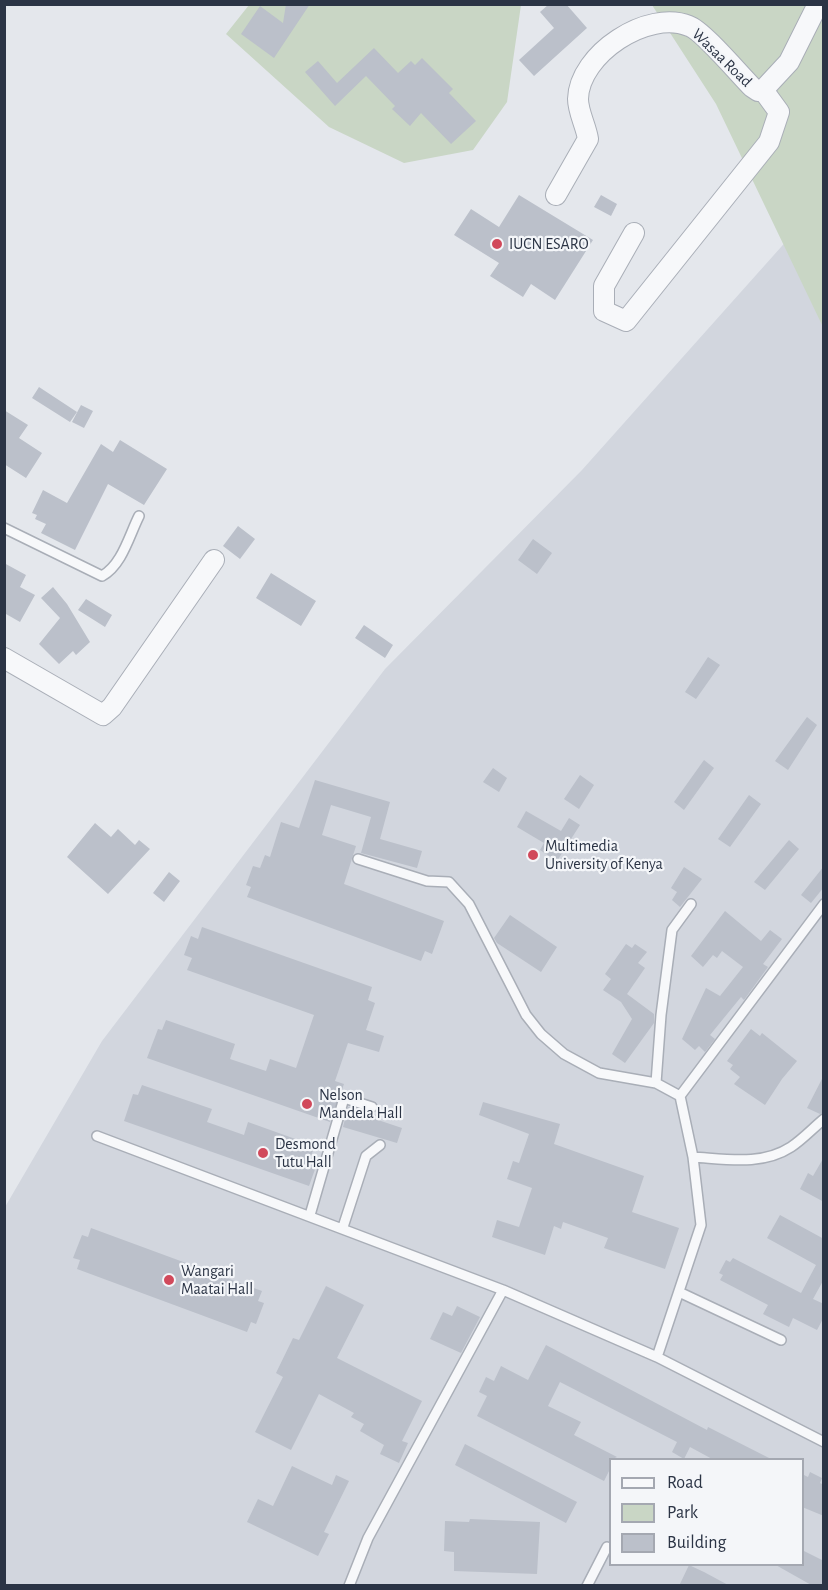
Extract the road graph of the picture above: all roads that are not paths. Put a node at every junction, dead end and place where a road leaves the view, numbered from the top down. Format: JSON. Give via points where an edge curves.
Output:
{"nodes":[{"id":1,"x":671,"y":4,"type":"edge"},
{"id":2,"x":818,"y":4,"type":"edge"},
{"id":3,"x":691,"y":26,"type":"junction"},
{"id":4,"x":764,"y":90,"type":"junction"},
{"id":5,"x":556,"y":195,"type":"dead end"},
{"id":6,"x":634,"y":232,"type":"dead end"},
{"id":7,"x":139,"y":516,"type":"dead end"},
{"id":8,"x":4,"y":528,"type":"edge"},
{"id":9,"x":214,"y":560,"type":"dead end"},
{"id":10,"x":4,"y":658,"type":"edge"},
{"id":11,"x":358,"y":859,"type":"dead end"},
{"id":12,"x":691,"y":904,"type":"dead end"},
{"id":13,"x":824,"y":904,"type":"edge"},
{"id":14,"x":656,"y":1083,"type":"junction"},
{"id":15,"x":680,"y":1096,"type":"junction"},
{"id":16,"x":372,"y":1107,"type":"dead end"},
{"id":17,"x":824,"y":1119,"type":"edge"},
{"id":18,"x":97,"y":1136,"type":"dead end"},
{"id":19,"x":380,"y":1145,"type":"dead end"},
{"id":20,"x":693,"y":1157,"type":"junction"},
{"id":21,"x":310,"y":1215,"type":"junction"},
{"id":22,"x":343,"y":1227,"type":"junction"},
{"id":23,"x":503,"y":1290,"type":"junction"},
{"id":24,"x":679,"y":1292,"type":"junction"},
{"id":25,"x":781,"y":1340,"type":"dead end"},
{"id":26,"x":657,"y":1358,"type":"junction"},
{"id":27,"x":824,"y":1442,"type":"edge"},
{"id":28,"x":607,"y":1547,"type":"dead end"},
{"id":29,"x":349,"y":1586,"type":"edge"},
{"id":30,"x":587,"y":1586,"type":"edge"}],
"edges":[{"from":1,"to":3,"type":"street"},
{"from":2,"to":4,"type":"street","name":"Wasaa Road","via":[[789,62]]},
{"from":3,"to":4,"type":"street","name":"Wasaa Road","via":[[752,87]]},
{"from":3,"to":5,"type":"street","name":"Wasaa Road","via":[[668,21],[647,23],[610,46],[592,65],[578,99],[588,139]]},
{"from":4,"to":6,"type":"street","via":[[779,112],[769,142],[626,321],[604,311],[604,286]]},
{"from":7,"to":8,"type":"lane","via":[[117,563],[102,576]]},
{"from":9,"to":10,"type":"street","via":[[103,715]]},
{"from":11,"to":14,"type":"lane","via":[[427,880],[449,882],[469,904],[525,1015],[541,1034],[564,1054],[599,1073]]},
{"from":12,"to":14,"type":"lane","via":[[672,930]]},
{"from":13,"to":15,"type":"lane"},
{"from":14,"to":15,"type":"lane"},
{"from":15,"to":20,"type":"lane"},
{"from":16,"to":21,"type":"lane","via":[[344,1098]]},
{"from":17,"to":20,"type":"lane","via":[[791,1147],[772,1156],[753,1161]]},
{"from":18,"to":21,"type":"lane"},
{"from":19,"to":22,"type":"lane","via":[[366,1156]]},
{"from":20,"to":24,"type":"lane","via":[[701,1225]]},
{"from":21,"to":22,"type":"lane"},
{"from":22,"to":23,"type":"lane"},
{"from":23,"to":26,"type":"lane"},
{"from":23,"to":29,"type":"lane","via":[[368,1538]]},
{"from":24,"to":25,"type":"lane"},
{"from":24,"to":26,"type":"lane"},
{"from":26,"to":27,"type":"lane"},
{"from":28,"to":30,"type":"lane"}]}
